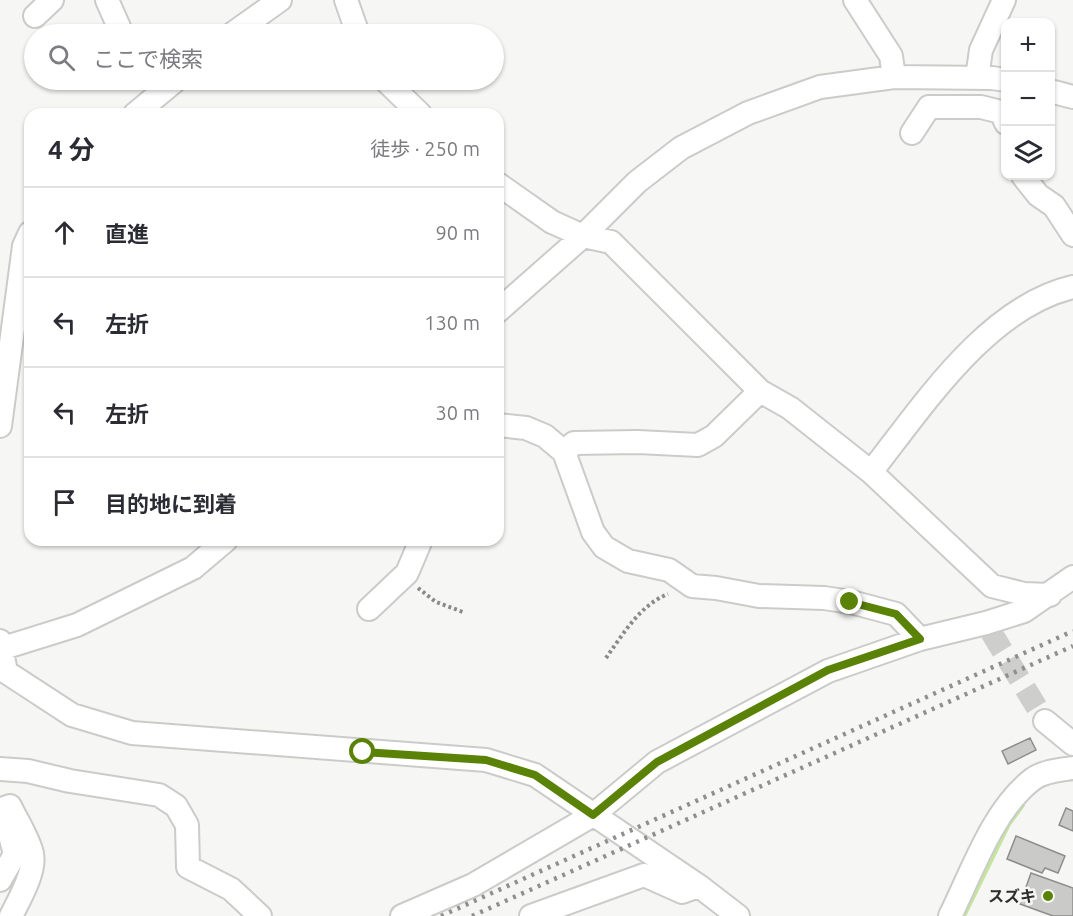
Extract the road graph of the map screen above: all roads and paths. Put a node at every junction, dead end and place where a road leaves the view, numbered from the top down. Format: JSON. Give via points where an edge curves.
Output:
{"nodes":[{"id":1,"x":52,"y":0,"type":"edge"},
{"id":2,"x":107,"y":0,"type":"edge"},
{"id":3,"x":280,"y":0,"type":"edge"},
{"id":4,"x":346,"y":0,"type":"edge"},
{"id":5,"x":855,"y":0,"type":"edge"},
{"id":6,"x":1004,"y":0,"type":"edge"},
{"id":7,"x":35,"y":16,"type":"dead end"},
{"id":8,"x":118,"y":24,"type":"edge"},
{"id":9,"x":246,"y":24,"type":"edge"},
{"id":10,"x":354,"y":24,"type":"edge"},
{"id":11,"x":894,"y":76,"type":"junction"},
{"id":12,"x":977,"y":78,"type":"junction"},
{"id":13,"x":1001,"y":80,"type":"edge"},
{"id":14,"x":164,"y":90,"type":"edge"},
{"id":15,"x":395,"y":90,"type":"edge"},
{"id":16,"x":1055,"y":92,"type":"edge"},
{"id":17,"x":1073,"y":97,"type":"edge"},
{"id":18,"x":142,"y":108,"type":"edge"},
{"id":19,"x":414,"y":108,"type":"edge"},
{"id":20,"x":1001,"y":111,"type":"edge"},
{"id":21,"x":912,"y":133,"type":"dead end"},
{"id":22,"x":1026,"y":180,"type":"edge"},
{"id":23,"x":504,"y":188,"type":"edge"},
{"id":24,"x":1073,"y":235,"type":"edge"},
{"id":25,"x":583,"y":236,"type":"junction"},
{"id":26,"x":24,"y":246,"type":"edge"},
{"id":27,"x":1073,"y":287,"type":"edge"},
{"id":28,"x":504,"y":306,"type":"edge"},
{"id":29,"x":760,"y":392,"type":"junction"},
{"id":30,"x":0,"y":426,"type":"edge"},
{"id":31,"x":504,"y":426,"type":"edge"},
{"id":32,"x":564,"y":452,"type":"junction"},
{"id":33,"x":872,"y":472,"type":"junction"},
{"id":34,"x":219,"y":546,"type":"edge"},
{"id":35,"x":419,"y":546,"type":"edge"},
{"id":36,"x":407,"y":573,"type":"junction"},
{"id":37,"x":1073,"y":577,"type":"edge"},
{"id":38,"x":692,"y":586,"type":"junction"},
{"id":39,"x":1050,"y":595,"type":"junction"},
{"id":40,"x":369,"y":609,"type":"dead end"},
{"id":41,"x":463,"y":612,"type":"dead end"},
{"id":42,"x":920,"y":639,"type":"junction"},
{"id":43,"x":0,"y":646,"type":"edge"},
{"id":44,"x":606,"y":658,"type":"dead end"},
{"id":45,"x":3,"y":679,"type":"edge"},
{"id":46,"x":1045,"y":721,"type":"tunnel mouth"},
{"id":47,"x":1073,"y":744,"type":"edge"},
{"id":48,"x":1073,"y":768,"type":"edge"},
{"id":49,"x":0,"y":769,"type":"edge"},
{"id":50,"x":2,"y":812,"type":"edge"},
{"id":51,"x":593,"y":815,"type":"junction"},
{"id":52,"x":0,"y":880,"type":"edge"},
{"id":53,"x":699,"y":886,"type":"junction"},
{"id":54,"x":11,"y":916,"type":"edge"},
{"id":55,"x":260,"y":916,"type":"edge"},
{"id":56,"x":402,"y":916,"type":"edge"},
{"id":57,"x":531,"y":916,"type":"edge"},
{"id":58,"x":738,"y":916,"type":"edge"},
{"id":59,"x":950,"y":916,"type":"edge"}],
"edges":[{"from":1,"to":7,"type":"street"},
{"from":2,"to":8,"type":"street"},
{"from":3,"to":9,"type":"street"},
{"from":4,"to":10,"type":"street"},
{"from":5,"to":11,"type":"street","via":[[891,56]]},
{"from":6,"to":12,"type":"street","via":[[981,50]]},
{"from":11,"to":12,"type":"street"},
{"from":11,"to":25,"type":"street","via":[[820,87],[748,113],[681,148],[637,182]]},
{"from":12,"to":13,"type":"street"},
{"from":14,"to":18,"type":"street"},
{"from":15,"to":19,"type":"street"},
{"from":16,"to":17,"type":"street"},
{"from":20,"to":21,"type":"street","via":[[981,107],[929,108]]},
{"from":22,"to":24,"type":"street","via":[[1054,206]]},
{"from":23,"to":25,"type":"street","via":[[552,222]]},
{"from":25,"to":28,"type":"street"},
{"from":25,"to":29,"type":"street","via":[[611,242]]},
{"from":26,"to":30,"type":"street"},
{"from":27,"to":33,"type":"street","via":[[1033,302],[984,337],[950,372]]},
{"from":29,"to":32,"type":"street","via":[[698,445],[574,443]]},
{"from":29,"to":33,"type":"street","via":[[790,408]]},
{"from":31,"to":32,"type":"street","via":[[526,428],[545,436]]},
{"from":32,"to":38,"type":"street","via":[[593,532],[604,547],[628,561],[669,570]]},
{"from":33,"to":39,"type":"street","via":[[992,586]]},
{"from":34,"to":43,"type":"street","via":[[193,568],[77,625]]},
{"from":35,"to":36,"type":"street"},
{"from":36,"to":40,"type":"street"},
{"from":36,"to":41,"type":"path","via":[[419,590],[436,602]]},
{"from":37,"to":39,"type":"street"},
{"from":38,"to":42,"type":"street","via":[[759,596],[850,602],[896,614]]},
{"from":38,"to":44,"type":"path","via":[[665,595],[645,609]]},
{"from":39,"to":42,"type":"street","via":[[988,627]]},
{"from":42,"to":51,"type":"street","via":[[828,670],[657,762]]},
{"from":43,"to":45,"type":"street"},
{"from":45,"to":51,"type":"street","via":[[72,715],[132,733],[486,760],[535,775]]},
{"from":46,"to":47,"type":"street"},
{"from":48,"to":59,"type":"street","via":[[1034,778],[1015,798],[978,854]]},
{"from":49,"to":55,"type":"street","via":[[159,795],[176,806],[187,825],[188,867],[231,889]]},
{"from":50,"to":52,"type":"street","via":[[15,854]]},
{"from":50,"to":54,"type":"street","via":[[10,806],[33,854],[25,886]]},
{"from":51,"to":53,"type":"street"},
{"from":51,"to":56,"type":"street","via":[[473,885]]},
{"from":53,"to":57,"type":"street","via":[[682,892],[644,875]]},
{"from":53,"to":58,"type":"street"}]}
